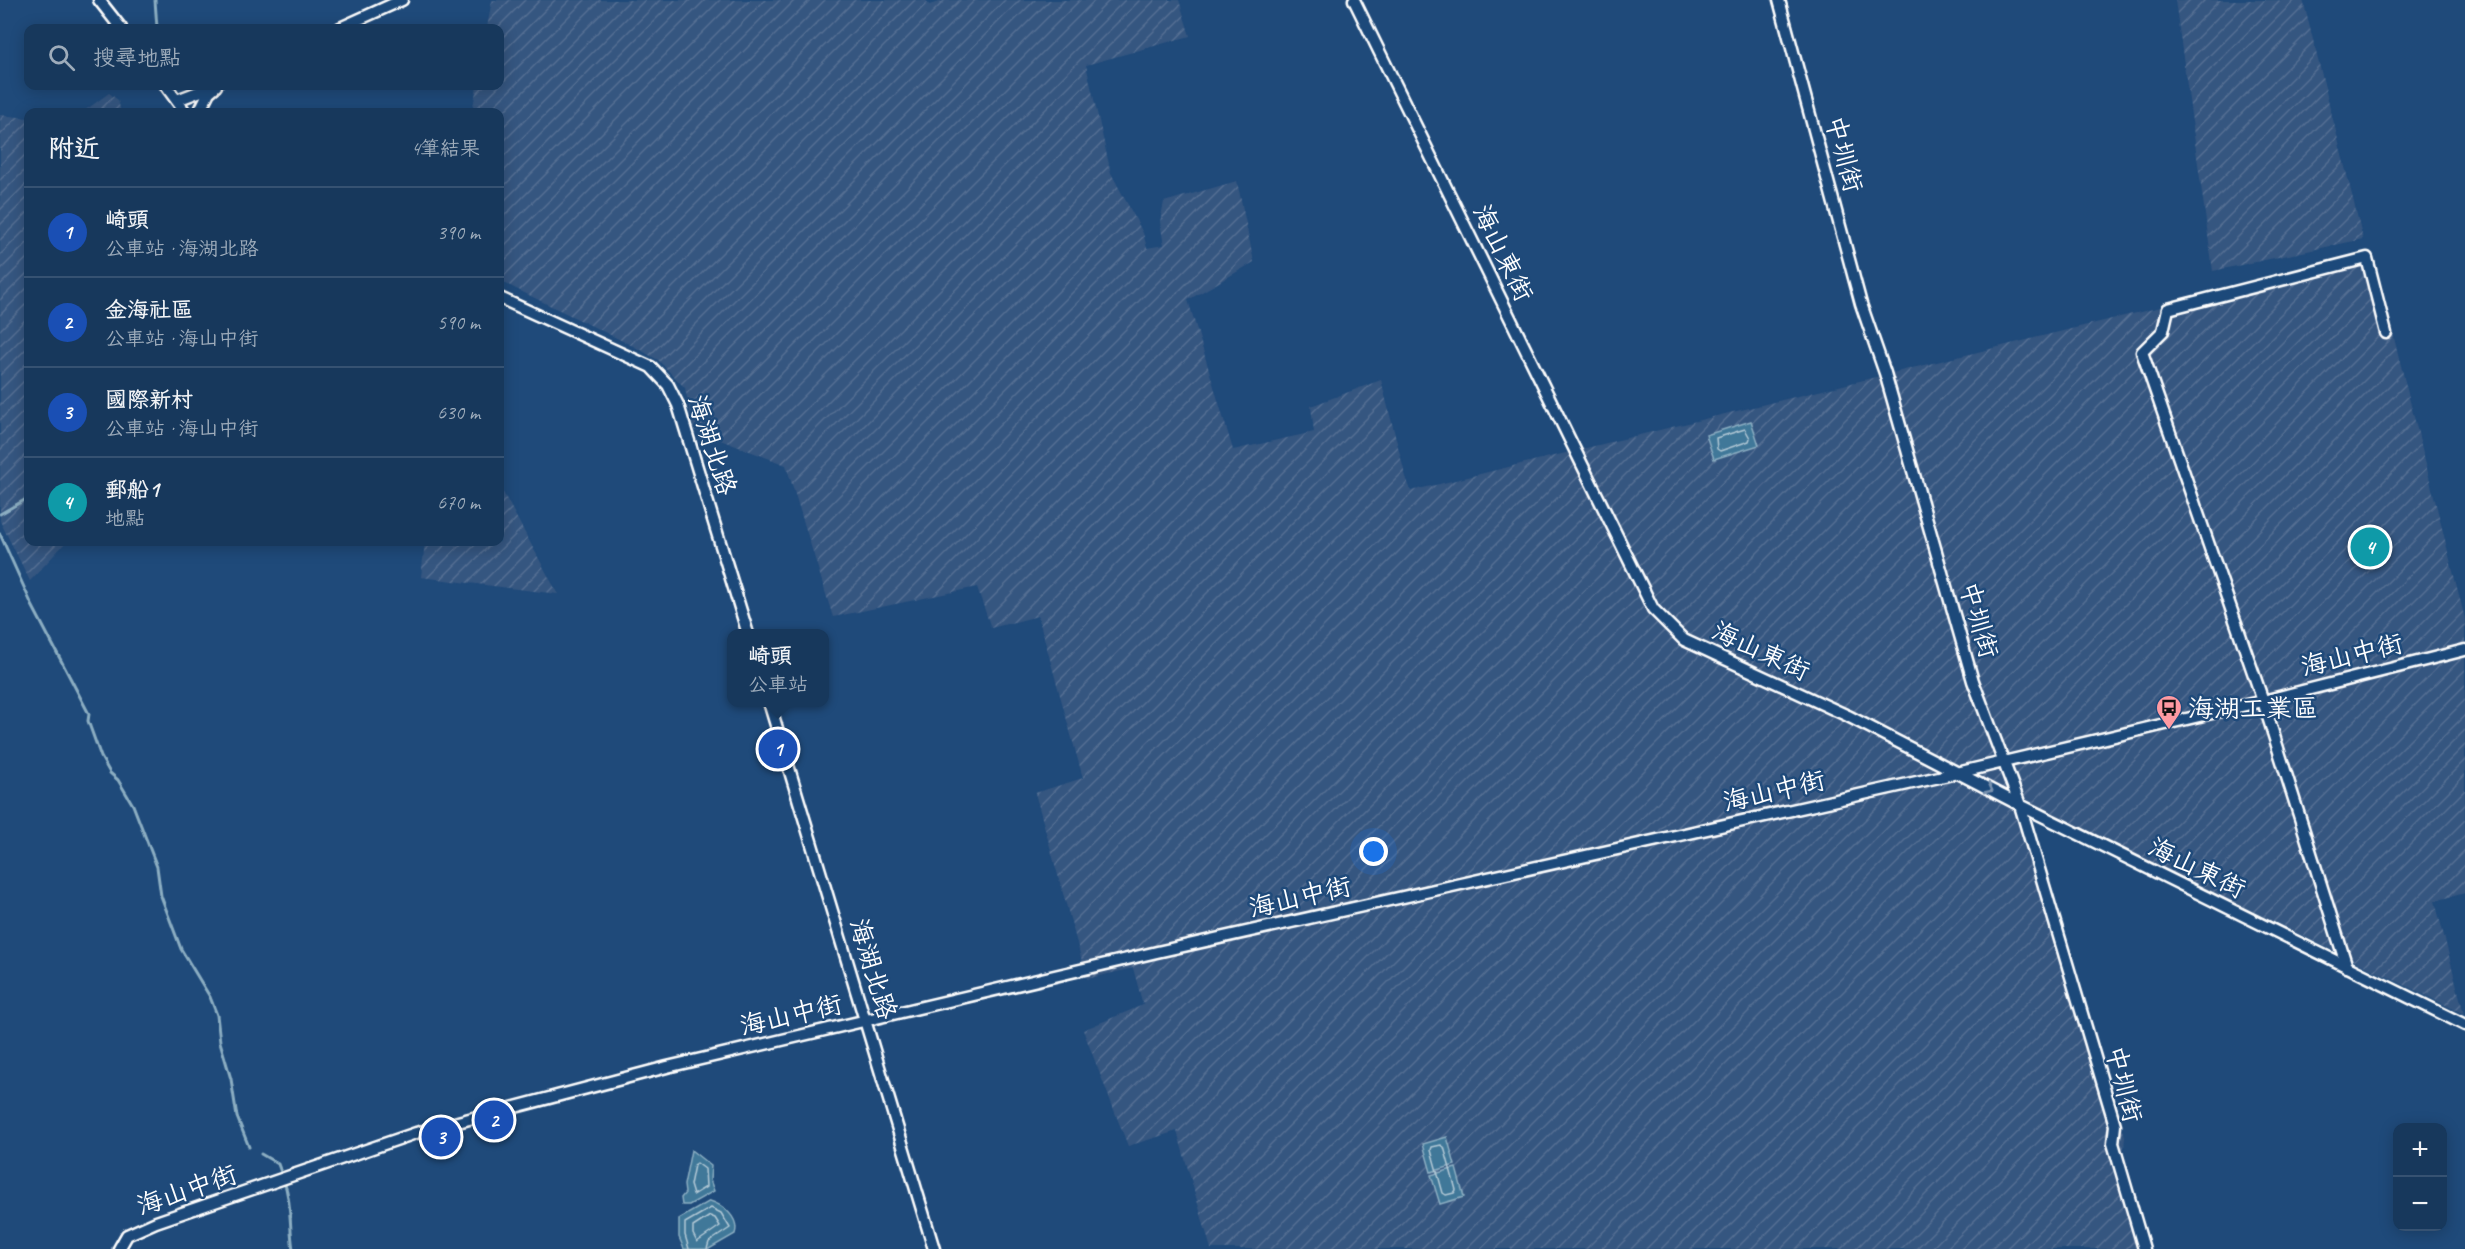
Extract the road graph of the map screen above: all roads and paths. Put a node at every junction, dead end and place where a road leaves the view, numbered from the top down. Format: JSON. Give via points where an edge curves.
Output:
{"nodes":[{"id":1,"x":99,"y":0,"type":"edge"},
{"id":2,"x":402,"y":0,"type":"edge"},
{"id":3,"x":1354,"y":0,"type":"edge"},
{"id":4,"x":1779,"y":0,"type":"edge"},
{"id":5,"x":118,"y":24,"type":"edge"},
{"id":6,"x":349,"y":24,"type":"edge"},
{"id":7,"x":169,"y":90,"type":"edge"},
{"id":8,"x":204,"y":90,"type":"edge"},
{"id":9,"x":211,"y":90,"type":"edge"},
{"id":10,"x":177,"y":100,"type":"junction"},
{"id":11,"x":182,"y":108,"type":"edge"},
{"id":12,"x":202,"y":108,"type":"edge"},
{"id":13,"x":504,"y":300,"type":"edge"},
{"id":14,"x":2386,"y":333,"type":"dead end"},
{"id":15,"x":747,"y":629,"type":"edge"},
{"id":16,"x":2465,"y":650,"type":"edge"},
{"id":17,"x":2263,"y":701,"type":"junction"},
{"id":18,"x":770,"y":707,"type":"edge"},
{"id":19,"x":2005,"y":762,"type":"junction"},
{"id":20,"x":1957,"y":773,"type":"junction"},
{"id":21,"x":2020,"y":805,"type":"junction"},
{"id":22,"x":2347,"y":967,"type":"junction"},
{"id":23,"x":864,"y":1021,"type":"junction"},
{"id":24,"x":2465,"y":1026,"type":"edge"},
{"id":25,"x":119,"y":1249,"type":"edge"},
{"id":26,"x":934,"y":1249,"type":"edge"},
{"id":27,"x":2144,"y":1249,"type":"edge"}],
"edges":[{"from":1,"to":5,"type":"street"},
{"from":2,"to":6,"type":"street"},
{"from":3,"to":20,"type":"street","name":"海山東街","via":[[1653,609],[1684,640],[1848,716]]},
{"from":4,"to":19,"type":"street","name":"中圳街","via":[[1861,304],[1885,373],[1973,681]]},
{"from":7,"to":10,"type":"street"},
{"from":8,"to":10,"type":"street"},
{"from":9,"to":12,"type":"street"},
{"from":10,"to":11,"type":"street"},
{"from":13,"to":15,"type":"street","name":"海湖北路","via":[[651,367],[668,385],[678,405]]},
{"from":14,"to":17,"type":"street","via":[[2367,258],[2168,309],[2163,331],[2142,352]]},
{"from":16,"to":17,"type":"street","name":"海山中街"},
{"from":17,"to":19,"type":"street","name":"海山中街"},
{"from":17,"to":22,"type":"street"},
{"from":18,"to":23,"type":"street","name":"海湖北路"},
{"from":19,"to":20,"type":"street","name":"海山中街"},
{"from":19,"to":21,"type":"street","name":"中圳街"},
{"from":20,"to":21,"type":"street","name":"海山東街","one_way":true},
{"from":20,"to":23,"type":"street","name":"海山中街"},
{"from":21,"to":22,"type":"street","name":"海山東街"},
{"from":21,"to":27,"type":"street","name":"中圳街","via":[[2115,1125],[2114,1143]]},
{"from":22,"to":24,"type":"street","name":"海山東街"},
{"from":23,"to":25,"type":"street","name":"海山中街","via":[[666,1067],[416,1133],[156,1222],[127,1235]]},
{"from":23,"to":26,"type":"street","name":"海湖北路"}]}
